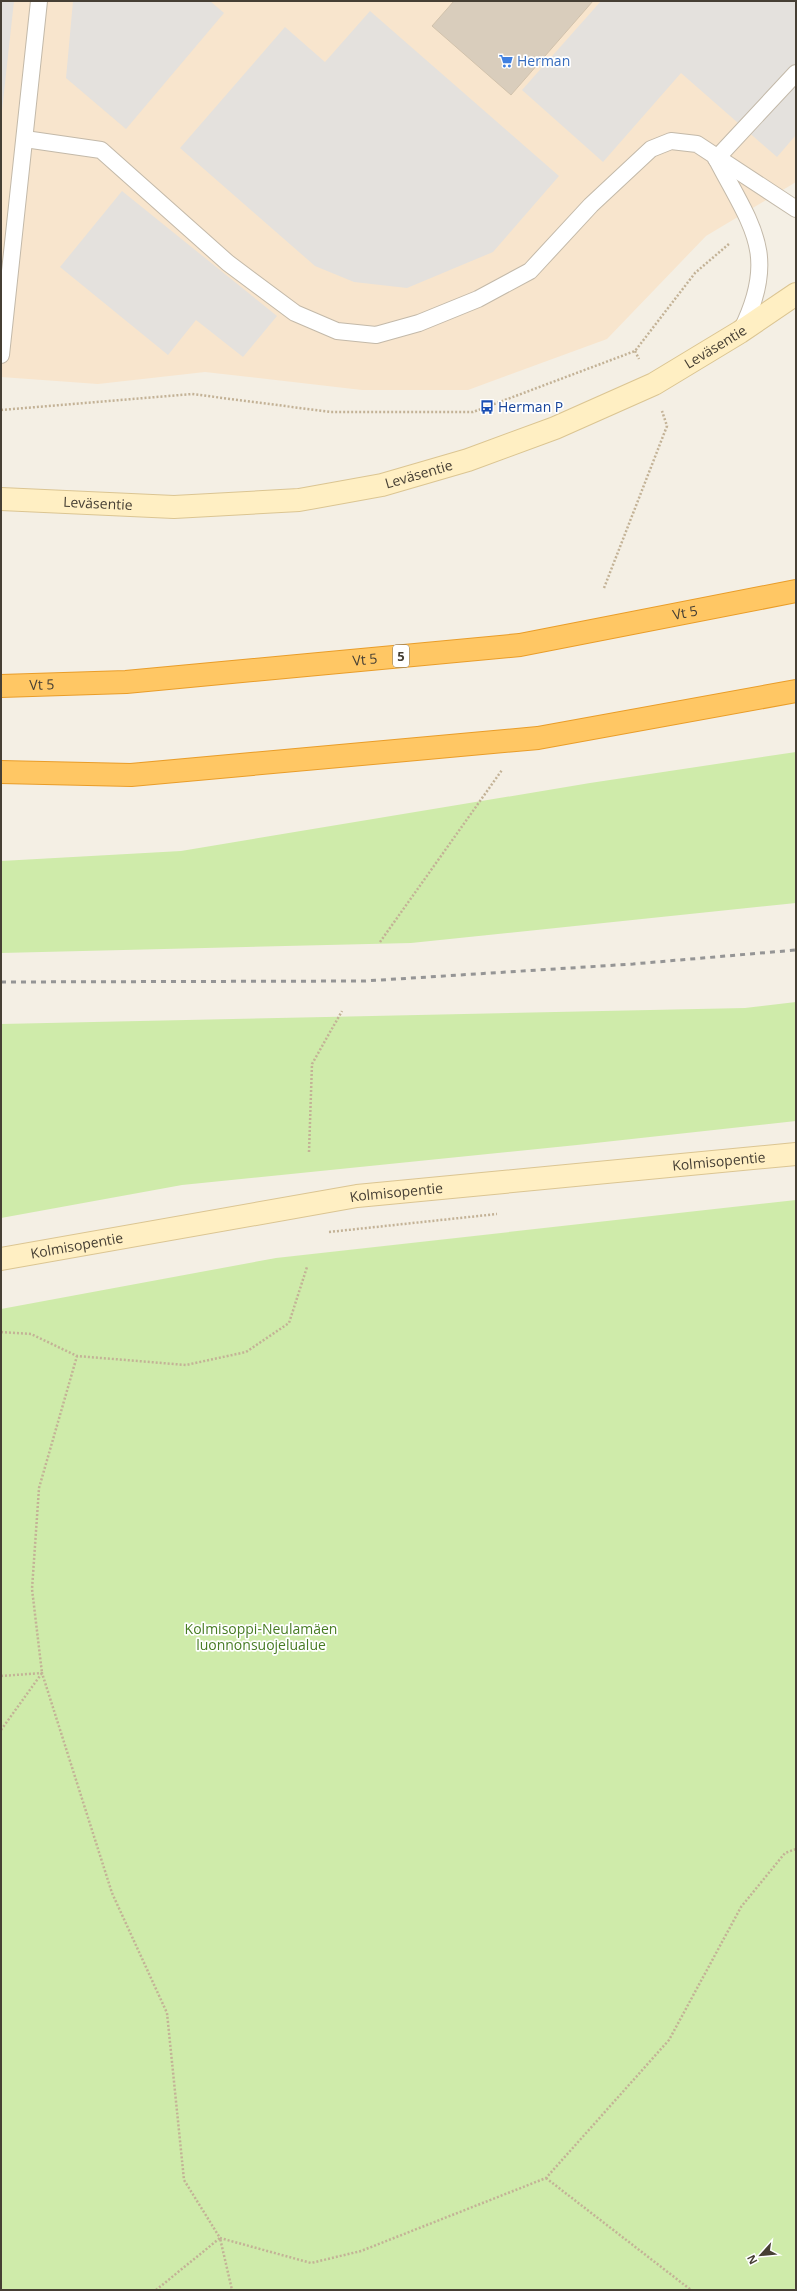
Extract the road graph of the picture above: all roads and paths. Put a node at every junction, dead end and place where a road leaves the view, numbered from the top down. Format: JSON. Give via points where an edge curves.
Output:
{"nodes":[{"id":1,"x":38,"y":1,"type":"edge"},
{"id":2,"x":796,"y":73,"type":"edge"},
{"id":3,"x":24,"y":139,"type":"junction"},
{"id":4,"x":716,"y":158,"type":"junction"},
{"id":5,"x":796,"y":209,"type":"edge"},
{"id":6,"x":751,"y":225,"type":"junction"},
{"id":7,"x":796,"y":294,"type":"edge"},
{"id":8,"x":740,"y":332,"type":"junction"},
{"id":9,"x":1,"y":355,"type":"edge"},
{"id":10,"x":1,"y":410,"type":"edge"},
{"id":11,"x":667,"y":426,"type":"dead end"},
{"id":12,"x":1,"y":499,"type":"edge"},
{"id":13,"x":604,"y":588,"type":"dead end"},
{"id":14,"x":796,"y":591,"type":"edge"},
{"id":15,"x":1,"y":686,"type":"edge"},
{"id":16,"x":796,"y":691,"type":"edge"},
{"id":17,"x":506,"y":764,"type":"dead end"},
{"id":18,"x":1,"y":772,"type":"edge"},
{"id":19,"x":380,"y":942,"type":"dead end"},
{"id":20,"x":342,"y":1011,"type":"dead end"},
{"id":21,"x":309,"y":1152,"type":"dead end"},
{"id":22,"x":796,"y":1154,"type":"edge"},
{"id":23,"x":499,"y":1213,"type":"dead end"},
{"id":24,"x":326,"y":1232,"type":"dead end"},
{"id":25,"x":1,"y":1259,"type":"edge"},
{"id":26,"x":307,"y":1267,"type":"dead end"},
{"id":27,"x":1,"y":1332,"type":"edge"},
{"id":28,"x":77,"y":1356,"type":"junction"},
{"id":29,"x":42,"y":1673,"type":"junction"},
{"id":30,"x":1,"y":1676,"type":"edge"},
{"id":31,"x":1,"y":1730,"type":"edge"},
{"id":32,"x":796,"y":1849,"type":"edge"},
{"id":33,"x":546,"y":2178,"type":"junction"},
{"id":34,"x":220,"y":2238,"type":"junction"},
{"id":35,"x":156,"y":2290,"type":"edge"},
{"id":36,"x":232,"y":2290,"type":"edge"},
{"id":37,"x":690,"y":2290,"type":"edge"}],
"edges":[{"from":1,"to":3,"type":"lane"},
{"from":2,"to":4,"type":"lane"},
{"from":3,"to":4,"type":"lane","via":[[101,150],[228,263],[295,313],[337,331],[376,335],[419,323],[478,300],[530,271],[591,205],[650,149],[671,141],[696,144]]},
{"from":3,"to":9,"type":"lane"},
{"from":4,"to":5,"type":"lane"},
{"from":4,"to":6,"type":"lane"},
{"from":6,"to":8,"type":"lane","via":[[760,253],[760,275],[751,310]]},
{"from":6,"to":10,"type":"path","via":[[695,273],[635,351],[473,412],[331,412],[192,394]]},
{"from":7,"to":8,"type":"main road","name":"Leväsentie"},
{"from":8,"to":12,"type":"main road","name":"Leväsentie","via":[[654,384],[555,428],[468,460],[382,485],[299,500],[174,507]]},
{"from":11,"to":13,"type":"path"},
{"from":14,"to":15,"type":"highway","name":"Vt 5","number":"5","via":[[520,645],[126,682]]},
{"from":16,"to":18,"type":"highway","via":[[538,738],[132,775]]},
{"from":17,"to":19,"type":"path"},
{"from":20,"to":21,"type":"path","via":[[312,1064]]},
{"from":22,"to":25,"type":"main road","name":"Kolmisopentie","via":[[357,1196]]},
{"from":23,"to":24,"type":"path"},
{"from":26,"to":28,"type":"path","via":[[289,1323],[246,1352],[186,1365]]},
{"from":27,"to":28,"type":"path","via":[[31,1334]]},
{"from":28,"to":29,"type":"path","via":[[39,1488],[32,1589]]},
{"from":29,"to":30,"type":"path"},
{"from":29,"to":31,"type":"path"},
{"from":29,"to":34,"type":"path","via":[[112,1893],[167,2013],[184,2180]]},
{"from":32,"to":33,"type":"path","via":[[785,1853],[741,1907],[669,2040]]},
{"from":33,"to":34,"type":"path","via":[[361,2251],[311,2263]]},
{"from":33,"to":37,"type":"path"},
{"from":34,"to":35,"type":"path"},
{"from":34,"to":36,"type":"path"}]}
